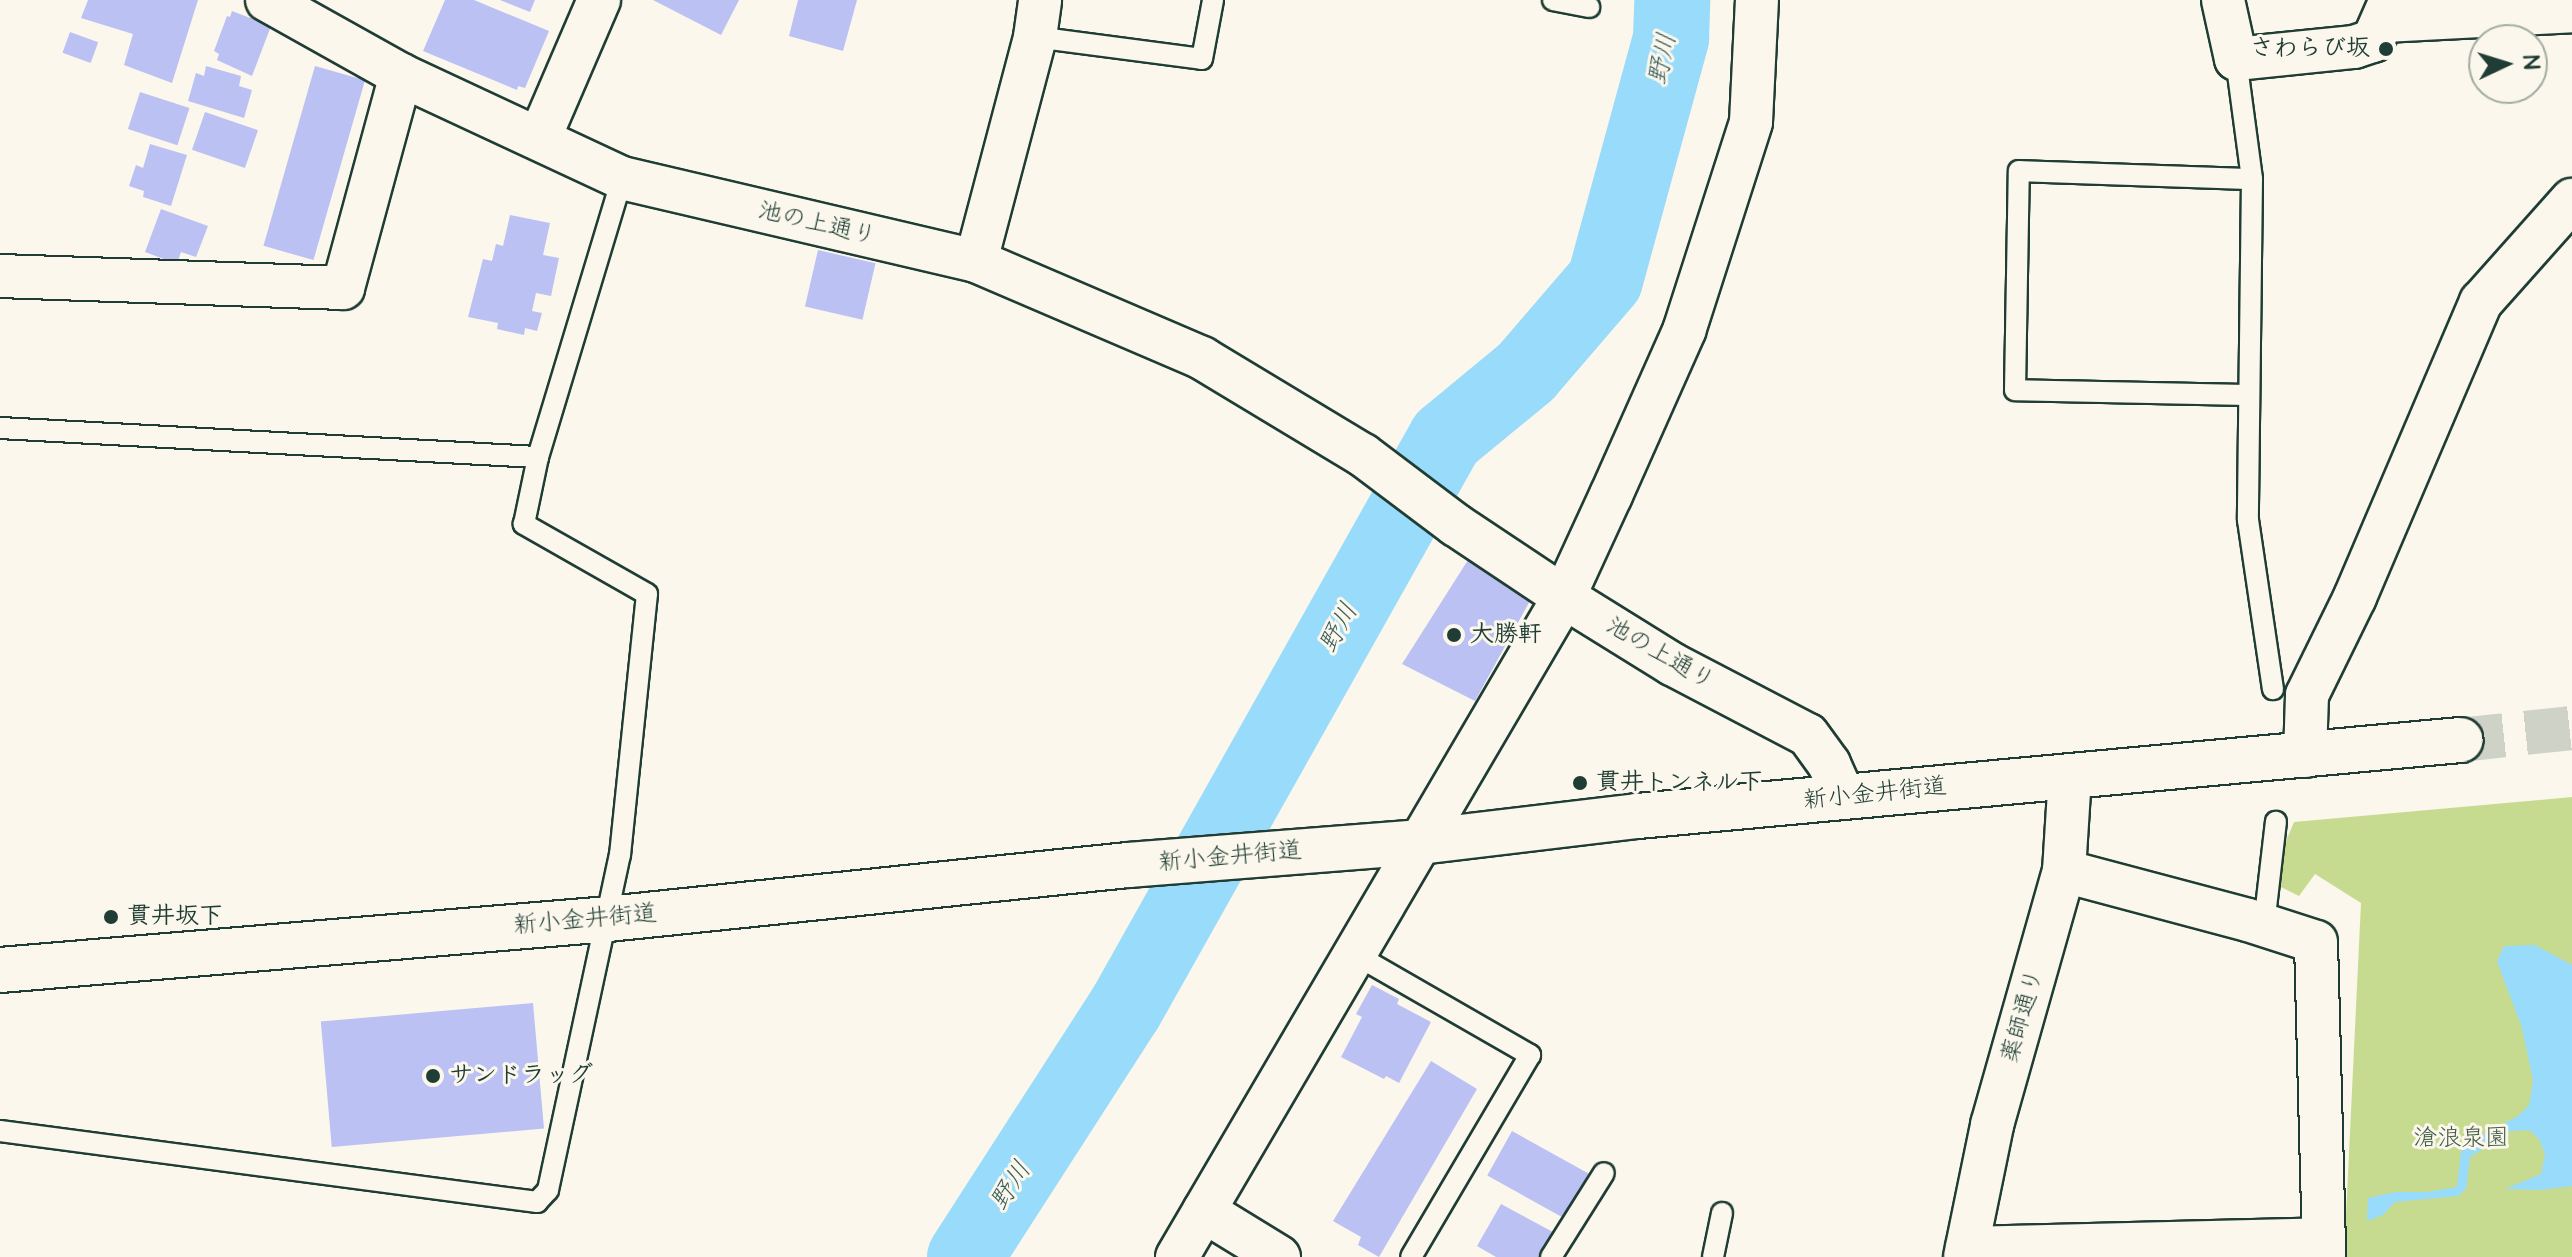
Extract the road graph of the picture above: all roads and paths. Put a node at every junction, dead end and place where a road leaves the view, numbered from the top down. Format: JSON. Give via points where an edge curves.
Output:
{"nodes":[{"id":1,"x":267,"y":0,"type":"edge"},
{"id":2,"x":599,"y":0,"type":"edge"},
{"id":3,"x":1213,"y":0,"type":"edge"},
{"id":4,"x":1553,"y":0,"type":"edge"},
{"id":5,"x":1757,"y":0,"type":"edge"},
{"id":6,"x":2223,"y":0,"type":"edge"},
{"id":7,"x":1589,"y":7,"type":"dead end"},
{"id":8,"x":2387,"y":10,"type":"edge"},
{"id":9,"x":2572,"y":11,"type":"edge"},
{"id":10,"x":1038,"y":19,"type":"edge"},
{"id":11,"x":2236,"y":59,"type":"junction"},
{"id":12,"x":401,"y":75,"type":"junction"},
{"id":13,"x":540,"y":137,"type":"junction"},
{"id":14,"x":622,"y":178,"type":"junction"},
{"id":15,"x":2252,"y":179,"type":"junction"},
{"id":16,"x":2572,"y":200,"type":"edge"},
{"id":17,"x":976,"y":261,"type":"junction"},
{"id":18,"x":0,"y":276,"type":"edge"},
{"id":19,"x":2249,"y":395,"type":"junction"},
{"id":20,"x":0,"y":428,"type":"edge"},
{"id":21,"x":538,"y":457,"type":"junction"},
{"id":22,"x":1564,"y":597,"type":"junction"},
{"id":23,"x":2273,"y":689,"type":"dead end"},
{"id":24,"x":2460,"y":740,"type":"tunnel mouth"},
{"id":25,"x":2305,"y":756,"type":"junction"},
{"id":26,"x":2070,"y":775,"type":"junction"},
{"id":27,"x":1844,"y":797,"type":"junction"},
{"id":28,"x":2276,"y":822,"type":"dead end"},
{"id":29,"x":1419,"y":842,"type":"junction"},
{"id":30,"x":2064,"y":871,"type":"junction"},
{"id":31,"x":608,"y":919,"type":"junction"},
{"id":32,"x":2264,"y":925,"type":"junction"},
{"id":33,"x":1356,"y":955,"type":"junction"},
{"id":34,"x":0,"y":970,"type":"edge"},
{"id":35,"x":0,"y":1131,"type":"edge"},
{"id":36,"x":1604,"y":1173,"type":"dead end"},
{"id":37,"x":1204,"y":1211,"type":"junction"},
{"id":38,"x":1722,"y":1213,"type":"dead end"},
{"id":39,"x":2324,"y":1248,"type":"edge"},
{"id":40,"x":1966,"y":1252,"type":"edge"},
{"id":41,"x":1177,"y":1257,"type":"edge"},
{"id":42,"x":1279,"y":1257,"type":"edge"},
{"id":43,"x":1411,"y":1257,"type":"edge"},
{"id":44,"x":1551,"y":1257,"type":"edge"},
{"id":45,"x":1713,"y":1257,"type":"edge"}],
"edges":[{"from":1,"to":12,"type":"street","name":"池の上通り"},
{"from":2,"to":13,"type":"street"},
{"from":3,"to":10,"type":"lane","via":[[1202,59]]},
{"from":4,"to":7,"type":"lane"},
{"from":5,"to":22,"type":"street","via":[[1751,122],[1684,331]]},
{"from":6,"to":11,"type":"street"},
{"from":8,"to":9,"type":"street"},
{"from":8,"to":11,"type":"street","via":[[2373,41]]},
{"from":10,"to":17,"type":"street"},
{"from":11,"to":15,"type":"lane"},
{"from":12,"to":13,"type":"street","name":"池の上通り"},
{"from":12,"to":18,"type":"street","via":[[343,288]]},
{"from":13,"to":14,"type":"street","name":"池の上通り"},
{"from":14,"to":17,"type":"street","name":"池の上通り"},
{"from":14,"to":21,"type":"lane"},
{"from":15,"to":19,"type":"lane"},
{"from":15,"to":19,"type":"lane","via":[[2019,171],[2015,375],[2015,390]]},
{"from":16,"to":25,"type":"street","via":[[2481,302],[2355,597],[2307,695]]},
{"from":17,"to":22,"type":"street","name":"池の上通り","via":[[1202,358],[1363,455]]},
{"from":19,"to":23,"type":"lane","via":[[2248,520]]},
{"from":20,"to":21,"type":"lane"},
{"from":21,"to":31,"type":"lane","via":[[524,524],[647,594],[620,855]]},
{"from":22,"to":27,"type":"street","name":"池の上通り","via":[[1672,664],[1808,735]]},
{"from":22,"to":29,"type":"street"},
{"from":24,"to":25,"type":"main road","name":"新小金井街道"},
{"from":25,"to":26,"type":"main road","name":"新小金井街道"},
{"from":26,"to":27,"type":"main road","name":"新小金井街道"},
{"from":26,"to":30,"type":"street","name":"薬師通り"},
{"from":27,"to":29,"type":"main road","name":"新小金井街道"},
{"from":28,"to":32,"type":"lane"},
{"from":29,"to":31,"type":"main road","name":"新小金井街道","via":[[1128,865]]},
{"from":29,"to":33,"type":"street"},
{"from":30,"to":32,"type":"street"},
{"from":30,"to":40,"type":"street","name":"薬師通り","via":[[1992,1125]]},
{"from":31,"to":34,"type":"main road","name":"新小金井街道"},
{"from":31,"to":35,"type":"lane","via":[[548,1190],[537,1202]]},
{"from":32,"to":39,"type":"street","via":[[2316,942]]},
{"from":33,"to":37,"type":"street"},
{"from":33,"to":43,"type":"lane","via":[[1530,1055]]},
{"from":36,"to":44,"type":"lane"},
{"from":37,"to":41,"type":"street"},
{"from":37,"to":42,"type":"street"},
{"from":38,"to":45,"type":"lane"},
{"from":39,"to":40,"type":"street"}]}
